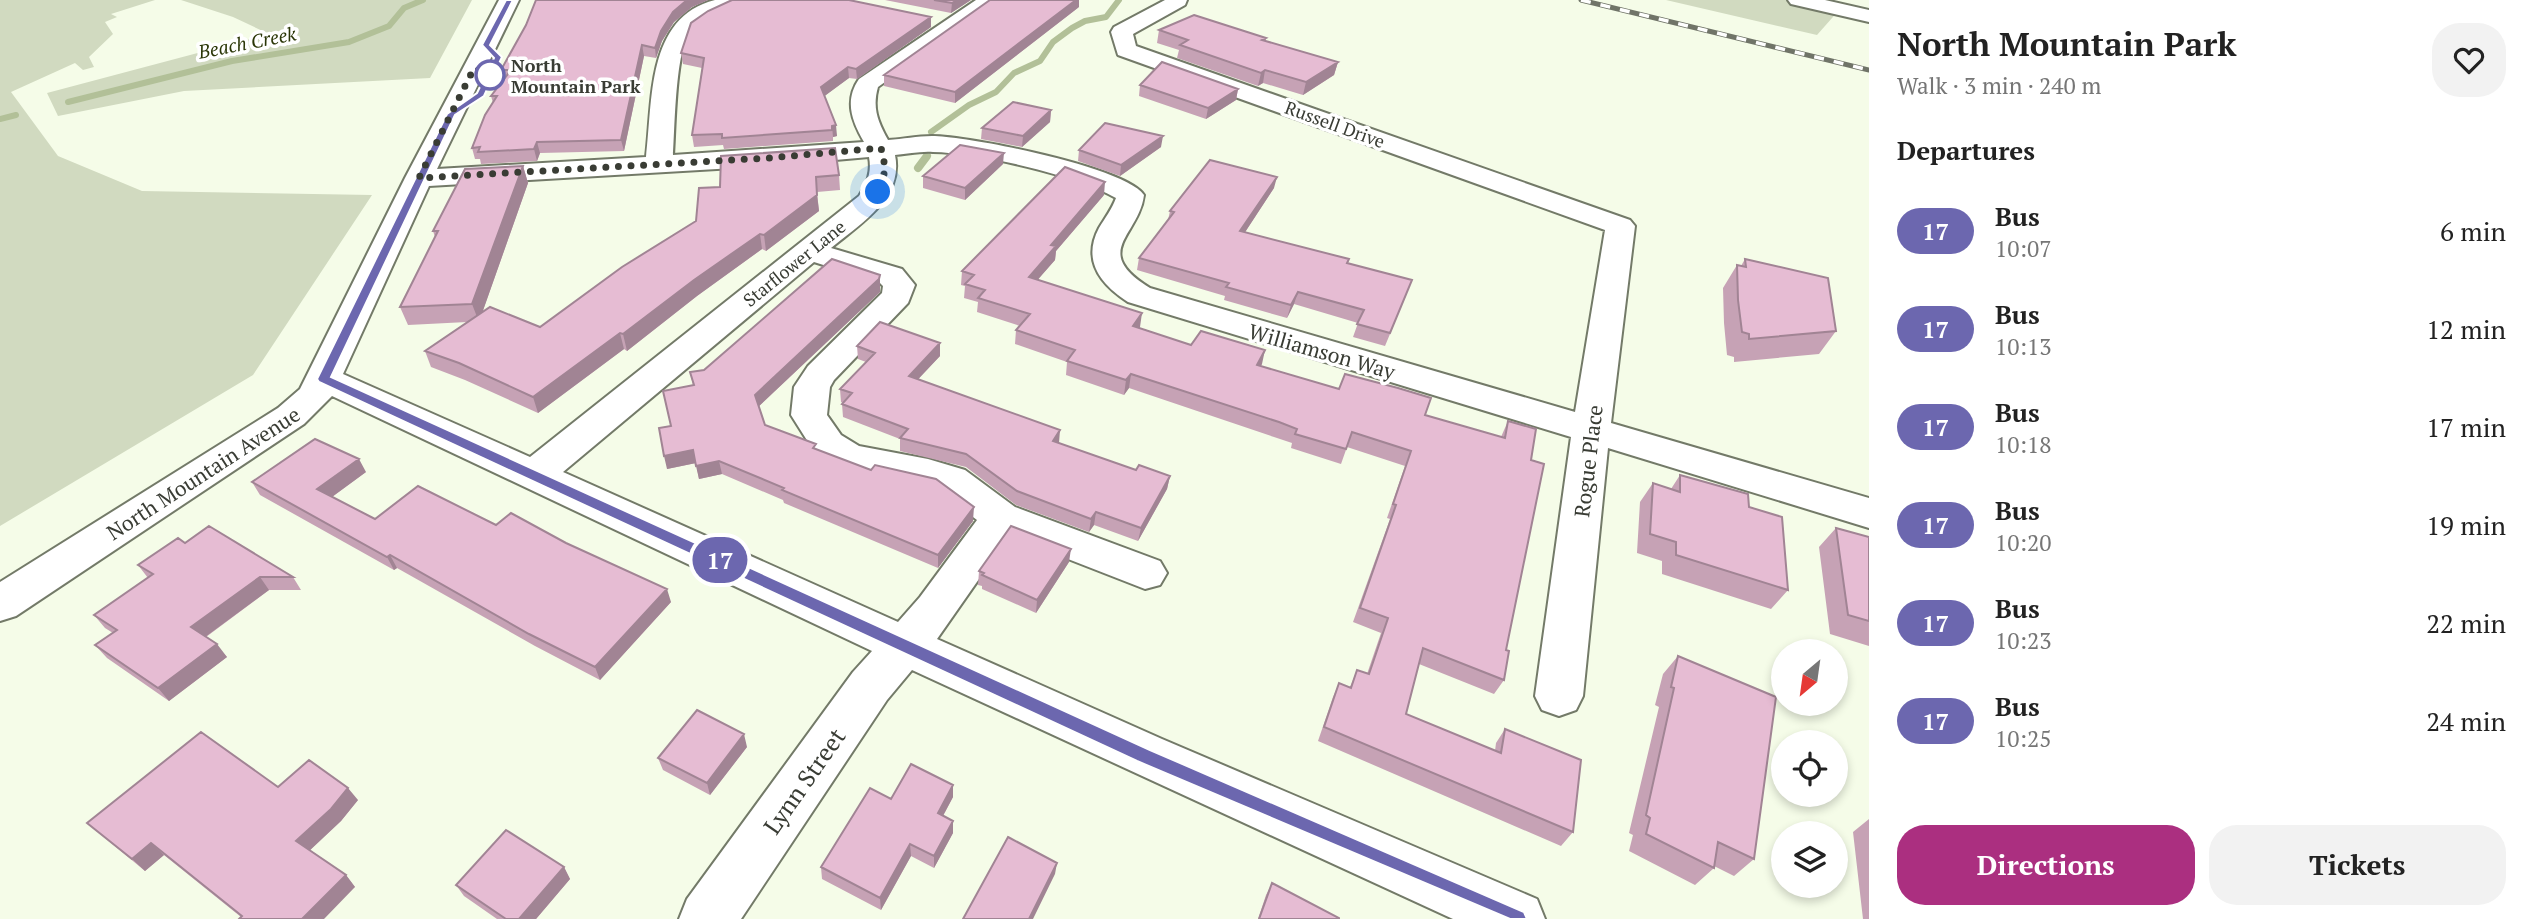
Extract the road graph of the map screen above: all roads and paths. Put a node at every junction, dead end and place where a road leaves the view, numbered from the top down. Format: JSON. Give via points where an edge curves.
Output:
{"nodes":[{"id":1,"x":509,"y":0,"type":"edge"},
{"id":2,"x":732,"y":0,"type":"edge"},
{"id":3,"x":989,"y":0,"type":"edge"},
{"id":4,"x":1798,"y":0,"type":"edge"},
{"id":5,"x":1178,"y":1,"type":"edge"},
{"id":6,"x":1845,"y":5,"type":"edge"},
{"id":7,"x":1869,"y":16,"type":"edge"},
{"id":8,"x":881,"y":148,"type":"junction"},
{"id":9,"x":659,"y":164,"type":"junction"},
{"id":10,"x":419,"y":178,"type":"junction"},
{"id":11,"x":1620,"y":226,"type":"joint"},
{"id":12,"x":810,"y":251,"type":"junction"},
{"id":13,"x":324,"y":379,"type":"junction"},
{"id":14,"x":1591,"y":431,"type":"junction"},
{"id":15,"x":535,"y":474,"type":"junction"},
{"id":16,"x":1869,"y":513,"type":"edge"},
{"id":17,"x":1001,"y":517,"type":"junction"},
{"id":18,"x":1145,"y":573,"type":"dead end"},
{"id":19,"x":0,"y":604,"type":"edge"},
{"id":20,"x":905,"y":646,"type":"junction"},
{"id":21,"x":1559,"y":696,"type":"dead end"},
{"id":22,"x":707,"y":919,"type":"edge"},
{"id":23,"x":1517,"y":919,"type":"edge"}],
"edges":[{"from":1,"to":10,"type":"street","name":"North Mountain Avenue"},
{"from":2,"to":9,"type":"street","via":[[677,32],[670,53]]},
{"from":3,"to":8,"type":"street","name":"Starflower Lane","via":[[941,20],[867,84],[860,105],[862,116]]},
{"from":4,"to":6,"type":"street"},
{"from":5,"to":11,"type":"street","name":"Russell Drive","via":[[1122,32],[1126,50]]},
{"from":6,"to":7,"type":"street"},
{"from":8,"to":9,"type":"street"},
{"from":8,"to":12,"type":"street","name":"Starflower Lane","via":[[885,177],[878,192]]},
{"from":8,"to":14,"type":"street","name":"Williamson Way","via":[[959,147],[1120,187],[1130,195],[1130,202],[1108,236],[1106,260],[1121,285],[1139,295]]},
{"from":9,"to":10,"type":"street"},
{"from":10,"to":13,"type":"street","name":"North Mountain Avenue"},
{"from":11,"to":14,"type":"street","name":"Rogue Place"},
{"from":12,"to":15,"type":"street","name":"Starflower Lane"},
{"from":12,"to":17,"type":"street","via":[[891,276],[900,285],[897,296],[812,387],[808,415],[817,430],[848,457],[951,480]]},
{"from":13,"to":15,"type":"street"},
{"from":13,"to":19,"type":"street","name":"North Mountain Avenue","via":[[315,395],[291,416]]},
{"from":14,"to":16,"type":"street","name":"Williamson Way"},
{"from":14,"to":21,"type":"street","name":"Rogue Place"},
{"from":15,"to":20,"type":"street"},
{"from":17,"to":18,"type":"street"},
{"from":17,"to":20,"type":"street","name":"Lynn Street"},
{"from":20,"to":22,"type":"street","name":"Lynn Street","via":[[870,686]]},
{"from":20,"to":23,"type":"street"}]}
